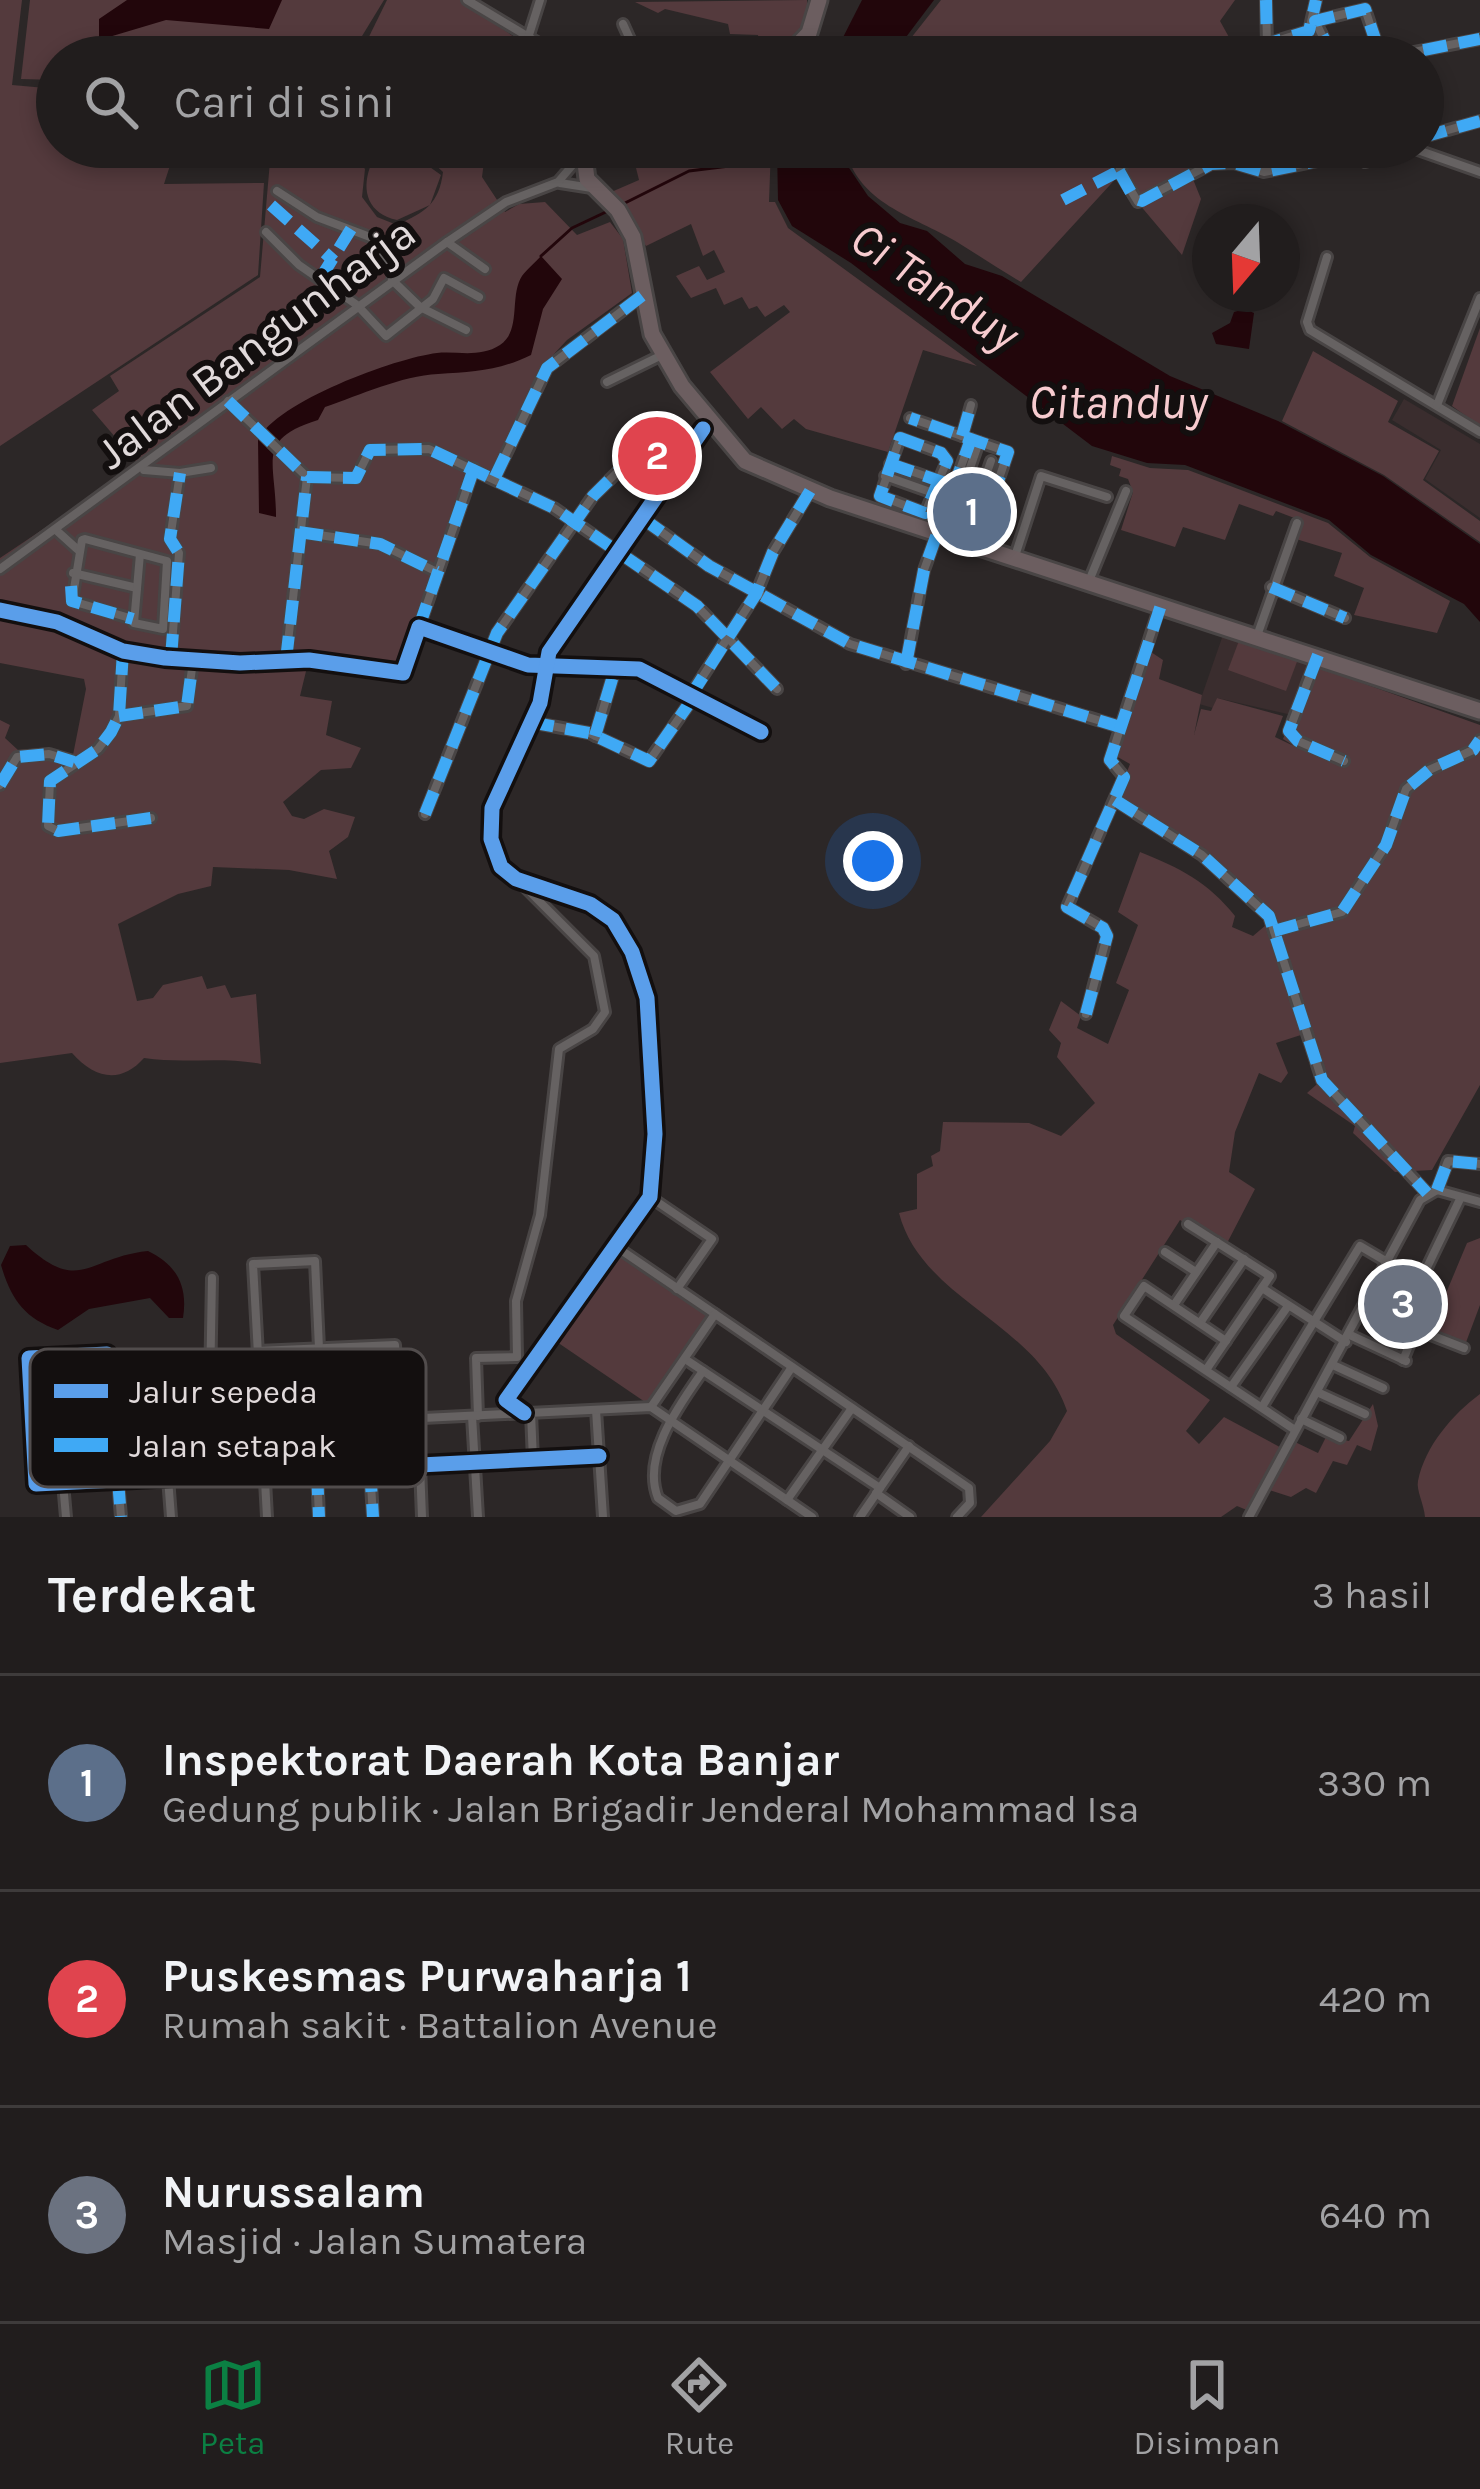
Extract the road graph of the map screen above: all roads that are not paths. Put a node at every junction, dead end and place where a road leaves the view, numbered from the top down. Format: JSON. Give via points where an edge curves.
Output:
{"nodes":[{"id":1,"x":467,"y":0,"type":"edge"},
{"id":2,"x":541,"y":0,"type":"edge"},
{"id":3,"x":819,"y":0,"type":"edge"},
{"id":4,"x":1266,"y":0,"type":"edge"},
{"id":5,"x":1316,"y":0,"type":"edge"},
{"id":6,"x":1315,"y":22,"type":"junction"},
{"id":7,"x":623,"y":24,"type":"dead end"},
{"id":8,"x":525,"y":36,"type":"edge"},
{"id":9,"x":529,"y":36,"type":"edge"},
{"id":10,"x":628,"y":36,"type":"edge"},
{"id":11,"x":806,"y":36,"type":"edge"},
{"id":12,"x":1267,"y":36,"type":"edge"},
{"id":13,"x":1295,"y":36,"type":"edge"},
{"id":14,"x":1322,"y":36,"type":"edge"},
{"id":15,"x":1376,"y":36,"type":"edge"},
{"id":16,"x":1480,"y":39,"type":"edge"},
{"id":17,"x":1444,"y":46,"type":"edge"},
{"id":18,"x":1480,"y":121,"type":"edge"},
{"id":19,"x":1444,"y":131,"type":"edge"},
{"id":20,"x":1444,"y":160,"type":"edge"},
{"id":21,"x":569,"y":168,"type":"edge"},
{"id":22,"x":587,"y":168,"type":"edge"},
{"id":23,"x":1121,"y":168,"type":"edge"},
{"id":24,"x":1203,"y":168,"type":"edge"},
{"id":25,"x":1480,"y":172,"type":"edge"},
{"id":26,"x":558,"y":182,"type":"junction"},
{"id":27,"x":592,"y":188,"type":"junction"},
{"id":28,"x":277,"y":191,"type":"dead end"},
{"id":29,"x":266,"y":232,"type":"dead end"},
{"id":30,"x":446,"y":242,"type":"junction"},
{"id":31,"x":1327,"y":257,"type":"dead end"},
{"id":32,"x":485,"y":268,"type":"dead end"},
{"id":33,"x":396,"y":278,"type":"junction"},
{"id":34,"x":643,"y":295,"type":"junction"},
{"id":35,"x":479,"y":297,"type":"dead end"},
{"id":36,"x":1480,"y":298,"type":"edge"},
{"id":37,"x":357,"y":305,"type":"junction"},
{"id":38,"x":420,"y":307,"type":"junction"},
{"id":39,"x":466,"y":330,"type":"dead end"},
{"id":40,"x":662,"y":355,"type":"junction"},
{"id":41,"x":607,"y":382,"type":"dead end"},
{"id":42,"x":228,"y":401,"type":"junction"},
{"id":43,"x":1437,"y":405,"type":"junction"},
{"id":44,"x":971,"y":406,"type":"dead end"},
{"id":45,"x":910,"y":418,"type":"dead end"},
{"id":46,"x":706,"y":426,"type":"junction"},
{"id":47,"x":1480,"y":432,"type":"edge"},
{"id":48,"x":971,"y":439,"type":"junction"},
{"id":49,"x":646,"y":444,"type":"dead end"},
{"id":50,"x":991,"y":460,"type":"dead end"},
{"id":51,"x":890,"y":464,"type":"junction"},
{"id":52,"x":211,"y":468,"type":"dead end"},
{"id":53,"x":474,"y":468,"type":"junction"},
{"id":54,"x":143,"y":469,"type":"junction"},
{"id":55,"x":180,"y":473,"type":"junction"},
{"id":56,"x":886,"y":476,"type":"junction"},
{"id":57,"x":307,"y":477,"type":"junction"},
{"id":58,"x":495,"y":478,"type":"junction"},
{"id":59,"x":940,"y":482,"type":"junction"},
{"id":60,"x":958,"y":488,"type":"junction"},
{"id":61,"x":810,"y":491,"type":"junction"},
{"id":62,"x":1126,"y":491,"type":"dead end"},
{"id":63,"x":936,"y":494,"type":"junction"},
{"id":64,"x":980,"y":495,"type":"junction"},
{"id":65,"x":1107,"y":496,"type":"dead end"},
{"id":66,"x":642,"y":518,"type":"junction"},
{"id":67,"x":574,"y":520,"type":"junction"},
{"id":68,"x":1297,"y":524,"type":"dead end"},
{"id":69,"x":56,"y":530,"type":"junction"},
{"id":70,"x":299,"y":532,"type":"junction"},
{"id":71,"x":943,"y":533,"type":"junction"},
{"id":72,"x":77,"y":549,"type":"junction"},
{"id":73,"x":620,"y":549,"type":"junction"},
{"id":74,"x":140,"y":554,"type":"junction"},
{"id":75,"x":1015,"y":556,"type":"junction"},
{"id":76,"x":0,"y":569,"type":"edge"},
{"id":77,"x":437,"y":572,"type":"junction"},
{"id":78,"x":73,"y":573,"type":"junction"},
{"id":79,"x":1089,"y":581,"type":"junction"},
{"id":80,"x":137,"y":587,"type":"junction"},
{"id":81,"x":1271,"y":587,"type":"junction"},
{"id":82,"x":756,"y":594,"type":"junction"},
{"id":83,"x":1161,"y":605,"type":"junction"},
{"id":84,"x":0,"y":610,"type":"edge"},
{"id":85,"x":1345,"y":618,"type":"dead end"},
{"id":86,"x":133,"y":619,"type":"junction"},
{"id":87,"x":418,"y":627,"type":"junction"},
{"id":88,"x":1257,"y":636,"type":"junction"},
{"id":89,"x":725,"y":638,"type":"junction"},
{"id":90,"x":123,"y":651,"type":"junction"},
{"id":91,"x":489,"y":653,"type":"junction"},
{"id":92,"x":1318,"y":655,"type":"junction"},
{"id":93,"x":171,"y":658,"type":"junction"},
{"id":94,"x":286,"y":659,"type":"junction"},
{"id":95,"x":193,"y":661,"type":"junction"},
{"id":96,"x":906,"y":664,"type":"junction"},
{"id":97,"x":546,"y":666,"type":"junction"},
{"id":98,"x":616,"y":666,"type":"junction"},
{"id":99,"x":777,"y":689,"type":"dead end"},
{"id":100,"x":691,"y":698,"type":"junction"},
{"id":101,"x":1480,"y":711,"type":"edge"},
{"id":102,"x":119,"y":716,"type":"junction"},
{"id":103,"x":530,"y":722,"type":"junction"},
{"id":104,"x":1117,"y":726,"type":"junction"},
{"id":105,"x":761,"y":732,"type":"dead end"},
{"id":106,"x":595,"y":736,"type":"junction"},
{"id":107,"x":1480,"y":740,"type":"edge"},
{"id":108,"x":1344,"y":761,"type":"dead end"},
{"id":109,"x":74,"y":762,"type":"junction"},
{"id":110,"x":0,"y":784,"type":"edge"},
{"id":111,"x":1115,"y":800,"type":"junction"},
{"id":112,"x":425,"y":814,"type":"dead end"},
{"id":113,"x":152,"y":818,"type":"dead end"},
{"id":114,"x":516,"y":879,"type":"junction"},
{"id":115,"x":1274,"y":932,"type":"junction"},
{"id":116,"x":1086,"y":1014,"type":"dead end"},
{"id":117,"x":1480,"y":1148,"type":"edge"},
{"id":118,"x":1477,"y":1163,"type":"edge"},
{"id":119,"x":1432,"y":1191,"type":"junction"},
{"id":120,"x":650,"y":1197,"type":"junction"},
{"id":121,"x":1461,"y":1197,"type":"junction"},
{"id":122,"x":1480,"y":1202,"type":"edge"},
{"id":123,"x":1188,"y":1224,"type":"dead end"},
{"id":124,"x":1216,"y":1242,"type":"junction"},
{"id":125,"x":615,"y":1246,"type":"junction"},
{"id":126,"x":1165,"y":1252,"type":"dead end"},
{"id":127,"x":1244,"y":1259,"type":"junction"},
{"id":128,"x":1387,"y":1266,"type":"junction"},
{"id":129,"x":1196,"y":1272,"type":"junction"},
{"id":130,"x":212,"y":1278,"type":"dead end"},
{"id":131,"x":1262,"y":1288,"type":"junction"},
{"id":132,"x":677,"y":1289,"type":"junction"},
{"id":133,"x":1174,"y":1306,"type":"junction"},
{"id":134,"x":1288,"y":1306,"type":"junction"},
{"id":135,"x":1364,"y":1309,"type":"junction"},
{"id":136,"x":715,"y":1314,"type":"junction"},
{"id":137,"x":1200,"y":1324,"type":"junction"},
{"id":138,"x":1317,"y":1324,"type":"junction"},
{"id":139,"x":1416,"y":1329,"type":"junction"},
{"id":140,"x":1348,"y":1339,"type":"junction"},
{"id":141,"x":1226,"y":1341,"type":"junction"},
{"id":142,"x":319,"y":1348,"type":"junction"},
{"id":143,"x":1463,"y":1348,"type":"dead end"},
{"id":144,"x":211,"y":1349,"type":"edge"},
{"id":145,"x":258,"y":1349,"type":"edge"},
{"id":146,"x":299,"y":1349,"type":"edge"},
{"id":147,"x":394,"y":1349,"type":"edge"},
{"id":148,"x":685,"y":1359,"type":"junction"},
{"id":149,"x":1333,"y":1365,"type":"junction"},
{"id":150,"x":792,"y":1367,"type":"junction"},
{"id":151,"x":1206,"y":1370,"type":"junction"},
{"id":152,"x":703,"y":1371,"type":"junction"},
{"id":153,"x":1231,"y":1387,"type":"junction"},
{"id":154,"x":1383,"y":1388,"type":"dead end"},
{"id":155,"x":1317,"y":1392,"type":"junction"},
{"id":156,"x":506,"y":1400,"type":"junction"},
{"id":157,"x":651,"y":1407,"type":"junction"},
{"id":158,"x":1262,"y":1407,"type":"junction"},
{"id":159,"x":852,"y":1408,"type":"junction"},
{"id":160,"x":596,"y":1410,"type":"junction"},
{"id":161,"x":763,"y":1411,"type":"junction"},
{"id":162,"x":528,"y":1413,"type":"junction"},
{"id":163,"x":495,"y":1414,"type":"junction"},
{"id":164,"x":1365,"y":1414,"type":"dead end"},
{"id":165,"x":475,"y":1416,"type":"junction"},
{"id":166,"x":426,"y":1418,"type":"edge"},
{"id":167,"x":1300,"y":1419,"type":"junction"},
{"id":168,"x":669,"y":1420,"type":"junction"},
{"id":169,"x":1294,"y":1430,"type":"junction"},
{"id":170,"x":1340,"y":1438,"type":"dead end"},
{"id":171,"x":909,"y":1446,"type":"junction"},
{"id":172,"x":822,"y":1450,"type":"junction"},
{"id":173,"x":599,"y":1456,"type":"junction"},
{"id":174,"x":533,"y":1460,"type":"junction"},
{"id":175,"x":729,"y":1461,"type":"junction"},
{"id":176,"x":475,"y":1463,"type":"junction"},
{"id":177,"x":426,"y":1466,"type":"edge"},
{"id":178,"x":63,"y":1487,"type":"edge"},
{"id":179,"x":119,"y":1487,"type":"edge"},
{"id":180,"x":169,"y":1487,"type":"edge"},
{"id":181,"x":265,"y":1487,"type":"edge"},
{"id":182,"x":318,"y":1487,"type":"edge"},
{"id":183,"x":372,"y":1487,"type":"edge"},
{"id":184,"x":421,"y":1487,"type":"edge"},
{"id":185,"x":878,"y":1490,"type":"junction"},
{"id":186,"x":787,"y":1500,"type":"junction"},
{"id":187,"x":66,"y":1517,"type":"edge"},
{"id":188,"x":121,"y":1517,"type":"edge"},
{"id":189,"x":171,"y":1517,"type":"edge"},
{"id":190,"x":267,"y":1517,"type":"edge"},
{"id":191,"x":320,"y":1517,"type":"edge"},
{"id":192,"x":374,"y":1517,"type":"edge"},
{"id":193,"x":422,"y":1517,"type":"edge"},
{"id":194,"x":478,"y":1517,"type":"edge"},
{"id":195,"x":603,"y":1517,"type":"edge"},
{"id":196,"x":812,"y":1517,"type":"edge"},
{"id":197,"x":860,"y":1517,"type":"edge"},
{"id":198,"x":910,"y":1517,"type":"edge"},
{"id":199,"x":957,"y":1517,"type":"edge"},
{"id":200,"x":1250,"y":1517,"type":"edge"}],
"edges":[{"from":1,"to":8,"type":"street"},
{"from":2,"to":9,"type":"street"},
{"from":3,"to":11,"type":"highway"},
{"from":4,"to":12,"type":"street"},
{"from":5,"to":6,"type":"street"},
{"from":6,"to":13,"type":"street"},
{"from":6,"to":14,"type":"street"},
{"from":6,"to":15,"type":"street","via":[[1365,9]]},
{"from":7,"to":10,"type":"street"},
{"from":16,"to":17,"type":"street"},
{"from":18,"to":19,"type":"street"},
{"from":20,"to":25,"type":"street"},
{"from":21,"to":26,"type":"street"},
{"from":22,"to":27,"type":"highway"},
{"from":23,"to":24,"type":"street","via":[[1138,202]]},
{"from":26,"to":27,"type":"street"},
{"from":26,"to":30,"type":"street","name":"Jalan Bangunharja","via":[[506,202]]},
{"from":27,"to":34,"type":"highway","via":[[627,222]]},
{"from":28,"to":33,"type":"street","via":[[378,240],[374,253]]},
{"from":29,"to":37,"type":"street"},
{"from":30,"to":32,"type":"street"},
{"from":30,"to":33,"type":"street","name":"Jalan Bangunharja"},
{"from":31,"to":43,"type":"street","via":[[1310,330]]},
{"from":33,"to":37,"type":"street","name":"Jalan Bangunharja"},
{"from":33,"to":38,"type":"street"},
{"from":34,"to":40,"type":"highway"},
{"from":34,"to":58,"type":"street","via":[[547,368]]},
{"from":35,"to":38,"type":"street","via":[[446,277]]},
{"from":36,"to":43,"type":"street"},
{"from":37,"to":38,"type":"street","via":[[387,337]]},
{"from":37,"to":42,"type":"street","name":"Jalan Bangunharja"},
{"from":38,"to":39,"type":"street"},
{"from":40,"to":41,"type":"street"},
{"from":40,"to":46,"type":"highway"},
{"from":42,"to":54,"type":"street","name":"Jalan Bangunharja"},
{"from":42,"to":57,"type":"street"},
{"from":43,"to":47,"type":"street"},
{"from":44,"to":48,"type":"street"},
{"from":45,"to":48,"type":"street"},
{"from":46,"to":61,"type":"highway","via":[[745,461]]},
{"from":46,"to":66,"type":"street"},
{"from":48,"to":60,"type":"street"},
{"from":48,"to":64,"type":"street","via":[[1008,452],[992,499]]},
{"from":49,"to":67,"type":"street"},
{"from":50,"to":64,"type":"street"},
{"from":51,"to":56,"type":"street"},
{"from":51,"to":59,"type":"street"},
{"from":51,"to":59,"type":"street","via":[[900,438],[941,452],[947,461]]},
{"from":52,"to":55,"type":"street"},
{"from":53,"to":57,"type":"street","via":[[412,446],[366,453],[356,478]]},
{"from":53,"to":58,"type":"street"},
{"from":53,"to":77,"type":"street"},
{"from":54,"to":55,"type":"street"},
{"from":54,"to":69,"type":"street","name":"Jalan Bangunharja"},
{"from":55,"to":93,"type":"street","via":[[170,539],[179,553]]},
{"from":56,"to":63,"type":"street"},
{"from":56,"to":63,"type":"street","via":[[882,500],[925,513]]},
{"from":57,"to":70,"type":"street"},
{"from":58,"to":67,"type":"street"},
{"from":59,"to":60,"type":"street"},
{"from":59,"to":63,"type":"street"},
{"from":60,"to":64,"type":"street"},
{"from":60,"to":71,"type":"street"},
{"from":61,"to":71,"type":"highway"},
{"from":61,"to":82,"type":"street"},
{"from":62,"to":79,"type":"street"},
{"from":65,"to":75,"type":"street","via":[[1041,476]]},
{"from":66,"to":73,"type":"street"},
{"from":66,"to":82,"type":"street"},
{"from":67,"to":73,"type":"street"},
{"from":67,"to":91,"type":"street"},
{"from":68,"to":81,"type":"street"},
{"from":69,"to":72,"type":"street"},
{"from":69,"to":76,"type":"street","name":"Jalan Bangunharja"},
{"from":70,"to":77,"type":"street","via":[[380,544]]},
{"from":70,"to":94,"type":"street"},
{"from":71,"to":75,"type":"highway"},
{"from":71,"to":96,"type":"street","via":[[924,571]]},
{"from":72,"to":74,"type":"street","via":[[85,539]]},
{"from":72,"to":78,"type":"street"},
{"from":73,"to":89,"type":"street","via":[[697,606]]},
{"from":73,"to":97,"type":"street"},
{"from":74,"to":80,"type":"street"},
{"from":74,"to":86,"type":"street","via":[[168,563],[165,627],[136,626]]},
{"from":75,"to":79,"type":"highway"},
{"from":77,"to":87,"type":"street"},
{"from":78,"to":80,"type":"street"},
{"from":78,"to":86,"type":"street","via":[[73,601]]},
{"from":79,"to":83,"type":"highway"},
{"from":80,"to":86,"type":"street"},
{"from":81,"to":85,"type":"street"},
{"from":81,"to":88,"type":"street"},
{"from":82,"to":89,"type":"street"},
{"from":82,"to":96,"type":"street"},
{"from":83,"to":88,"type":"highway"},
{"from":83,"to":104,"type":"street"},
{"from":84,"to":90,"type":"street","via":[[85,632]]},
{"from":87,"to":91,"type":"street"},
{"from":87,"to":94,"type":"street","via":[[403,673]]},
{"from":88,"to":92,"type":"highway"},
{"from":89,"to":99,"type":"street"},
{"from":89,"to":100,"type":"street"},
{"from":90,"to":93,"type":"street"},
{"from":90,"to":102,"type":"street"},
{"from":91,"to":97,"type":"street"},
{"from":91,"to":112,"type":"street"},
{"from":92,"to":101,"type":"highway"},
{"from":92,"to":108,"type":"street","via":[[1289,731]]},
{"from":93,"to":95,"type":"street"},
{"from":94,"to":95,"type":"street"},
{"from":95,"to":102,"type":"street","via":[[187,706]]},
{"from":96,"to":104,"type":"street"},
{"from":97,"to":98,"type":"street"},
{"from":97,"to":103,"type":"street"},
{"from":98,"to":100,"type":"street","via":[[647,672]]},
{"from":98,"to":106,"type":"street"},
{"from":100,"to":105,"type":"street"},
{"from":100,"to":106,"type":"street","via":[[649,761]]},
{"from":102,"to":109,"type":"street","via":[[98,749]]},
{"from":103,"to":106,"type":"street"},
{"from":103,"to":114,"type":"street","via":[[494,803],[494,852]]},
{"from":104,"to":111,"type":"street","via":[[1110,760],[1124,777]]},
{"from":107,"to":115,"type":"street","via":[[1406,789],[1385,845],[1342,912]]},
{"from":109,"to":110,"type":"street","via":[[49,754],[16,758]]},
{"from":109,"to":113,"type":"street","via":[[50,781],[49,828]]},
{"from":111,"to":115,"type":"street","via":[[1202,855],[1258,904]]},
{"from":111,"to":116,"type":"street","via":[[1066,908],[1106,932]]},
{"from":114,"to":120,"type":"street","via":[[590,904],[614,920],[632,952],[647,998],[656,1134]]},
{"from":114,"to":165,"type":"street","via":[[594,956],[606,997],[593,1030],[559,1049],[540,1215],[516,1300],[517,1357],[476,1358]]},
{"from":115,"to":119,"type":"street","via":[[1322,1080]]},
{"from":117,"to":118,"type":"street"},
{"from":118,"to":119,"type":"street","via":[[1448,1161]]},
{"from":119,"to":121,"type":"street"},
{"from":119,"to":128,"type":"street"},
{"from":120,"to":125,"type":"street"},
{"from":120,"to":132,"type":"street","via":[[712,1239]]},
{"from":121,"to":122,"type":"street"},
{"from":121,"to":128,"type":"street","via":[[1421,1284]]},
{"from":123,"to":124,"type":"street"},
{"from":124,"to":127,"type":"street"},
{"from":124,"to":129,"type":"street"},
{"from":125,"to":132,"type":"street"},
{"from":125,"to":156,"type":"street"},
{"from":126,"to":129,"type":"street"},
{"from":127,"to":131,"type":"street","via":[[1270,1276]]},
{"from":127,"to":137,"type":"street"},
{"from":128,"to":135,"type":"street"},
{"from":128,"to":138,"type":"street","via":[[1360,1246]]},
{"from":129,"to":133,"type":"street"},
{"from":130,"to":144,"type":"street"},
{"from":131,"to":134,"type":"street"},
{"from":131,"to":141,"type":"street"},
{"from":132,"to":136,"type":"street"},
{"from":133,"to":137,"type":"street"},
{"from":133,"to":151,"type":"street","via":[[1144,1286],[1124,1316]]},
{"from":134,"to":138,"type":"street"},
{"from":134,"to":153,"type":"street"},
{"from":135,"to":139,"type":"street"},
{"from":135,"to":140,"type":"street"},
{"from":136,"to":148,"type":"street"},
{"from":136,"to":150,"type":"street"},
{"from":137,"to":141,"type":"street"},
{"from":138,"to":140,"type":"street"},
{"from":138,"to":158,"type":"street"},
{"from":139,"to":140,"type":"street","via":[[1404,1361]]},
{"from":139,"to":143,"type":"street"},
{"from":140,"to":149,"type":"street"},
{"from":141,"to":151,"type":"street"},
{"from":142,"to":145,"type":"street","via":[[315,1261],[253,1264]]},
{"from":142,"to":146,"type":"street"},
{"from":142,"to":147,"type":"street"},
{"from":148,"to":152,"type":"street"},
{"from":148,"to":157,"type":"street"},
{"from":149,"to":154,"type":"street"},
{"from":149,"to":155,"type":"street"},
{"from":150,"to":159,"type":"street"},
{"from":150,"to":161,"type":"street"},
{"from":151,"to":153,"type":"street"},
{"from":152,"to":161,"type":"street"},
{"from":152,"to":168,"type":"street"},
{"from":153,"to":158,"type":"street"},
{"from":155,"to":164,"type":"street"},
{"from":155,"to":167,"type":"street"},
{"from":156,"to":162,"type":"street"},
{"from":156,"to":163,"type":"street"},
{"from":157,"to":160,"type":"street"},
{"from":157,"to":168,"type":"street"},
{"from":158,"to":169,"type":"street"},
{"from":159,"to":171,"type":"street"},
{"from":159,"to":172,"type":"street"},
{"from":160,"to":162,"type":"street"},
{"from":160,"to":173,"type":"street"},
{"from":161,"to":172,"type":"street"},
{"from":161,"to":175,"type":"street"},
{"from":162,"to":163,"type":"street"},
{"from":162,"to":174,"type":"street"},
{"from":163,"to":165,"type":"street"},
{"from":165,"to":166,"type":"street"},
{"from":165,"to":176,"type":"street"},
{"from":167,"to":169,"type":"street"},
{"from":167,"to":170,"type":"street"},
{"from":168,"to":175,"type":"street"},
{"from":168,"to":175,"type":"street","via":[[653,1482],[666,1506],[696,1508]]},
{"from":169,"to":200,"type":"street"},
{"from":171,"to":185,"type":"street"},
{"from":171,"to":199,"type":"street","via":[[972,1491]]},
{"from":172,"to":185,"type":"street"},
{"from":172,"to":186,"type":"street"},
{"from":173,"to":174,"type":"street"},
{"from":173,"to":195,"type":"street"},
{"from":174,"to":176,"type":"street"},
{"from":175,"to":186,"type":"street"},
{"from":176,"to":177,"type":"street"},
{"from":176,"to":194,"type":"street"},
{"from":178,"to":187,"type":"street"},
{"from":179,"to":188,"type":"street"},
{"from":180,"to":189,"type":"street"},
{"from":181,"to":190,"type":"street"},
{"from":182,"to":191,"type":"street"},
{"from":183,"to":192,"type":"street"},
{"from":184,"to":193,"type":"street"},
{"from":185,"to":197,"type":"street"},
{"from":185,"to":198,"type":"street"},
{"from":186,"to":196,"type":"street"}]}
